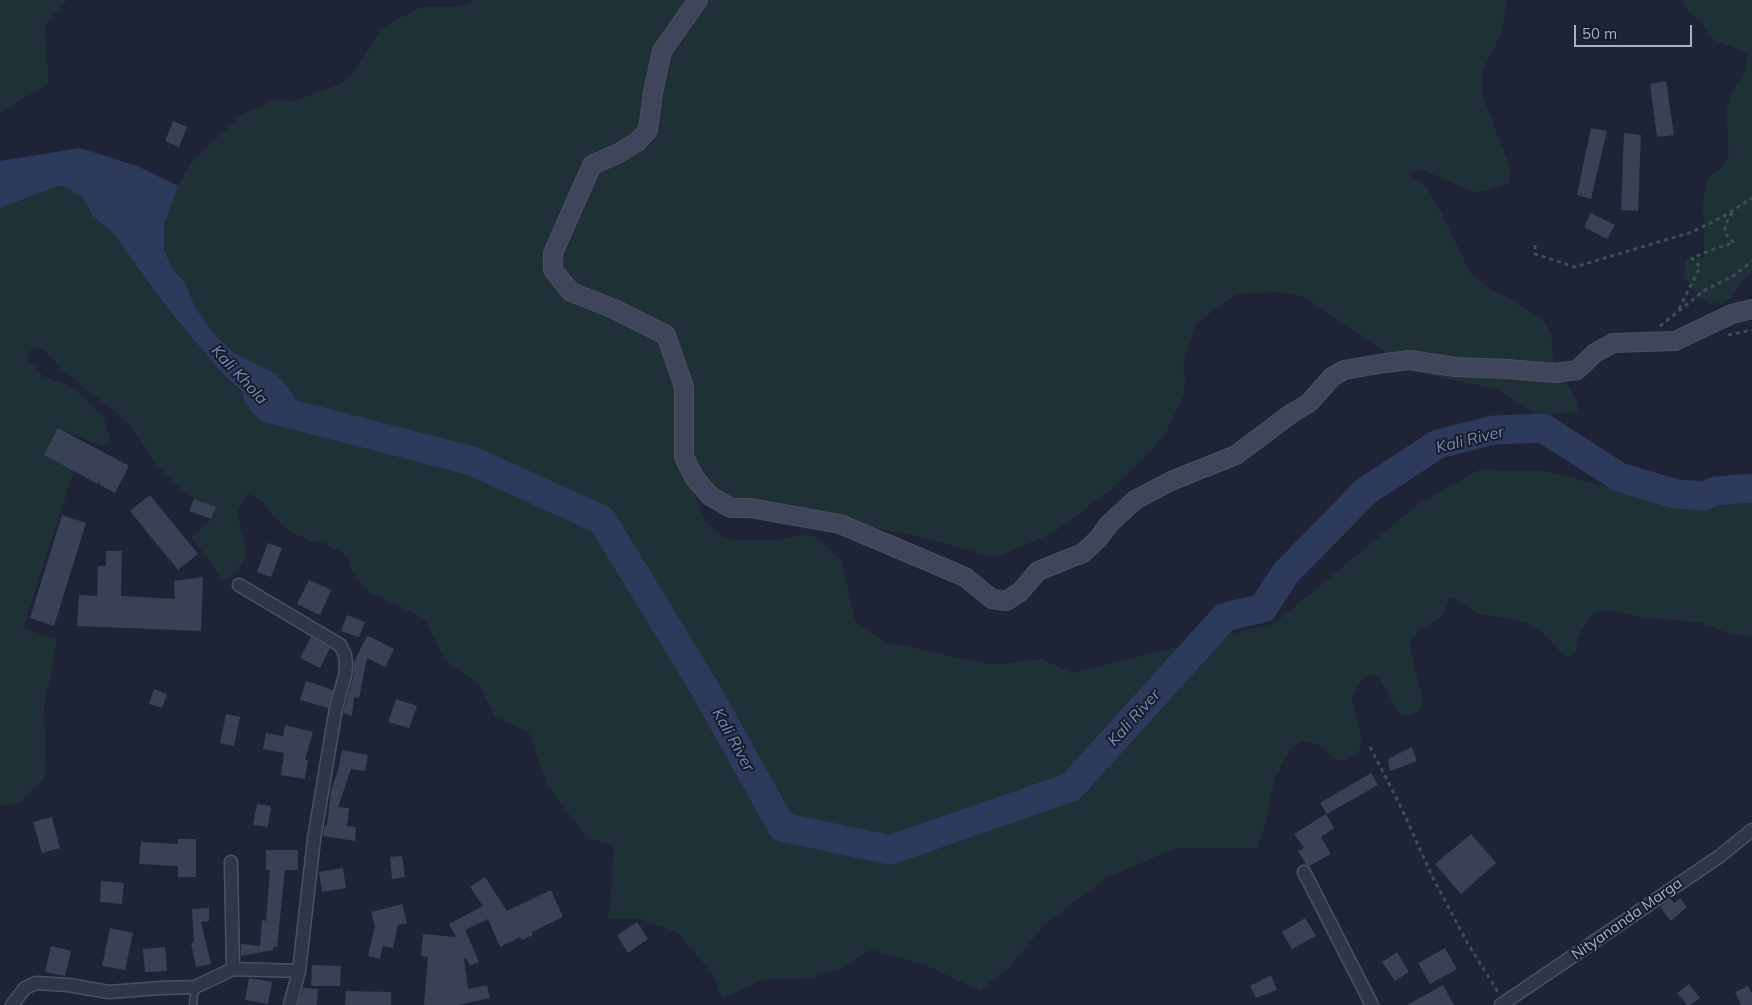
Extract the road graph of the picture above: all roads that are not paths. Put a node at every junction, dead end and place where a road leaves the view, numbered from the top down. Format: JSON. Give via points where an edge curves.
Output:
{"nodes":[{"id":1,"x":698,"y":0,"type":"edge"},
{"id":2,"x":1752,"y":309,"type":"edge"},
{"id":3,"x":240,"y":585,"type":"dead end"},
{"id":4,"x":1752,"y":830,"type":"edge"},
{"id":5,"x":231,"y":862,"type":"dead end"},
{"id":6,"x":1304,"y":872,"type":"dead end"},
{"id":7,"x":233,"y":969,"type":"junction"},
{"id":8,"x":299,"y":971,"type":"junction"},
{"id":9,"x":195,"y":987,"type":"junction"},
{"id":10,"x":1503,"y":1004,"type":"edge"},
{"id":11,"x":12,"y":1005,"type":"edge"},
{"id":12,"x":193,"y":1005,"type":"edge"},
{"id":13,"x":290,"y":1005,"type":"edge"},
{"id":14,"x":1372,"y":1005,"type":"edge"}],
"edges":[{"from":1,"to":2,"type":"street","via":[[662,51],[648,130],[637,142],[592,165],[553,254],[553,270],[571,292],[666,335],[684,387],[684,457],[694,477],[710,496],[731,508],[750,508],[840,524],[965,576],[992,598],[1006,601],[1020,592],[1038,570],[1083,553],[1135,500],[1236,454],[1309,403],[1332,377],[1344,370],[1410,360],[1455,367],[1555,373],[1577,370],[1595,353],[1613,343],[1675,341],[1732,314]]},
{"from":3,"to":8,"type":"street","via":[[340,645],[345,655],[345,676],[336,708],[314,839]]},
{"from":4,"to":10,"type":"street","name":"Nityananda Marga","via":[[1720,856]]},
{"from":5,"to":7,"type":"street"},
{"from":6,"to":14,"type":"street"},
{"from":7,"to":8,"type":"street"},
{"from":7,"to":9,"type":"street"},
{"from":8,"to":13,"type":"street"},
{"from":9,"to":11,"type":"street","via":[[109,992],[36,983],[25,988]]},
{"from":9,"to":12,"type":"lane"}]}
